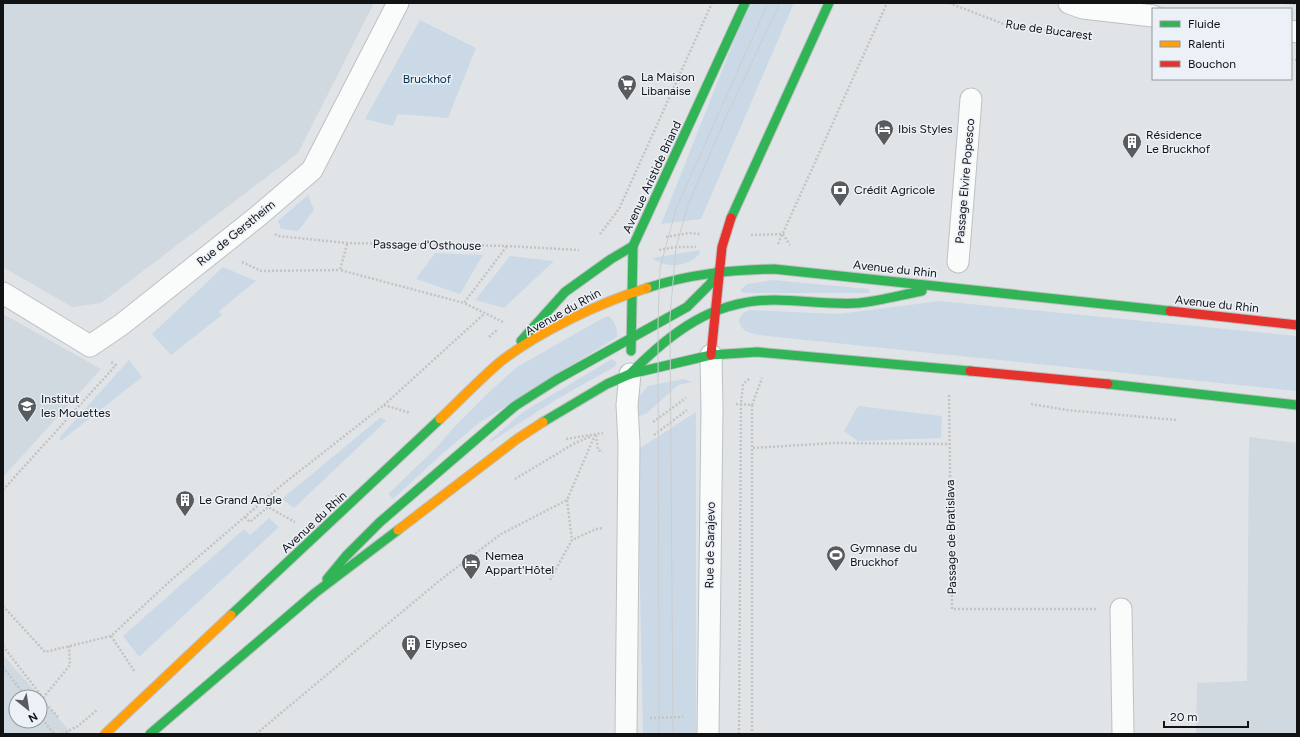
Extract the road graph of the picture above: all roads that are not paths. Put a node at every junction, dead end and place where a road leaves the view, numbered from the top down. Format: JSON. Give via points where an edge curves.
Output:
{"nodes":[{"id":1,"x":398,"y":3,"type":"edge"},
{"id":2,"x":745,"y":3,"type":"edge"},
{"id":3,"x":829,"y":3,"type":"edge"},
{"id":4,"x":1069,"y":3,"type":"edge"},
{"id":5,"x":1152,"y":16,"type":"edge"},
{"id":6,"x":971,"y":99,"type":"dead end"},
{"id":7,"x":633,"y":246,"type":"junction"},
{"id":8,"x":958,"y":262,"type":"dead end"},
{"id":9,"x":718,"y":271,"type":"junction"},
{"id":10,"x":949,"y":287,"type":"junction"},
{"id":11,"x":633,"y":291,"type":"junction"},
{"id":12,"x":3,"y":293,"type":"edge"},
{"id":13,"x":715,"y":311,"type":"junction"},
{"id":14,"x":1297,"y":325,"type":"edge"},
{"id":15,"x":631,"y":339,"type":"junction"},
{"id":16,"x":711,"y":355,"type":"junction"},
{"id":17,"x":501,"y":362,"type":"junction"},
{"id":18,"x":630,"y":374,"type":"junction"},
{"id":19,"x":1297,"y":405,"type":"edge"},
{"id":20,"x":315,"y":593,"type":"junction"},
{"id":21,"x":1121,"y":609,"type":"road end"},
{"id":22,"x":626,"y":726,"type":"edge"},
{"id":23,"x":708,"y":726,"type":"edge"},
{"id":24,"x":105,"y":734,"type":"edge"},
{"id":25,"x":150,"y":734,"type":"edge"},
{"id":26,"x":1123,"y":734,"type":"edge"}],
"edges":[{"from":1,"to":12,"type":"street","name":"Rue de Gerstheim","via":[[312,170],[121,325],[90,346]]},
{"from":2,"to":7,"type":"main road","name":"Avenue Aristide Briand"},
{"from":3,"to":9,"type":"main road","via":[[732,214]]},
{"from":4,"to":5,"type":"street","via":[[1083,8]]},
{"from":6,"to":8,"type":"street","name":"Passage Elvire Popesco"},
{"from":7,"to":11,"type":"main road","name":"Avenue Aristide Briand"},
{"from":7,"to":17,"type":"main road","via":[[565,292]]},
{"from":9,"to":10,"type":"main road","name":"Avenue du Rhin","via":[[748,268],[796,271]]},
{"from":9,"to":11,"type":"main road","name":"Avenue du Rhin"},
{"from":9,"to":13,"type":"main road"},
{"from":9,"to":15,"type":"main road","via":[[710,284],[687,307]]},
{"from":10,"to":13,"type":"main road","via":[[851,303],[806,300],[749,301]]},
{"from":10,"to":14,"type":"main road","name":"Avenue du Rhin"},
{"from":11,"to":15,"type":"main road","name":"Avenue Aristide Briand"},
{"from":11,"to":17,"type":"main road","name":"Avenue du Rhin","via":[[578,315]]},
{"from":13,"to":16,"type":"main road"},
{"from":13,"to":18,"type":"main road","via":[[671,336]]},
{"from":15,"to":18,"type":"main road","name":"Avenue Aristide Briand"},
{"from":15,"to":20,"type":"main road","via":[[556,380],[515,406],[380,522],[346,556]]},
{"from":16,"to":18,"type":"main road"},
{"from":16,"to":19,"type":"main road","via":[[765,352],[1082,380]]},
{"from":16,"to":23,"type":"street","name":"Rue de Sarajevo"},
{"from":17,"to":24,"type":"main road","name":"Avenue du Rhin"},
{"from":18,"to":20,"type":"main road","via":[[583,397],[517,439]]},
{"from":18,"to":22,"type":"street","via":[[627,405]]},
{"from":20,"to":25,"type":"main road"},
{"from":21,"to":26,"type":"street"}]}
